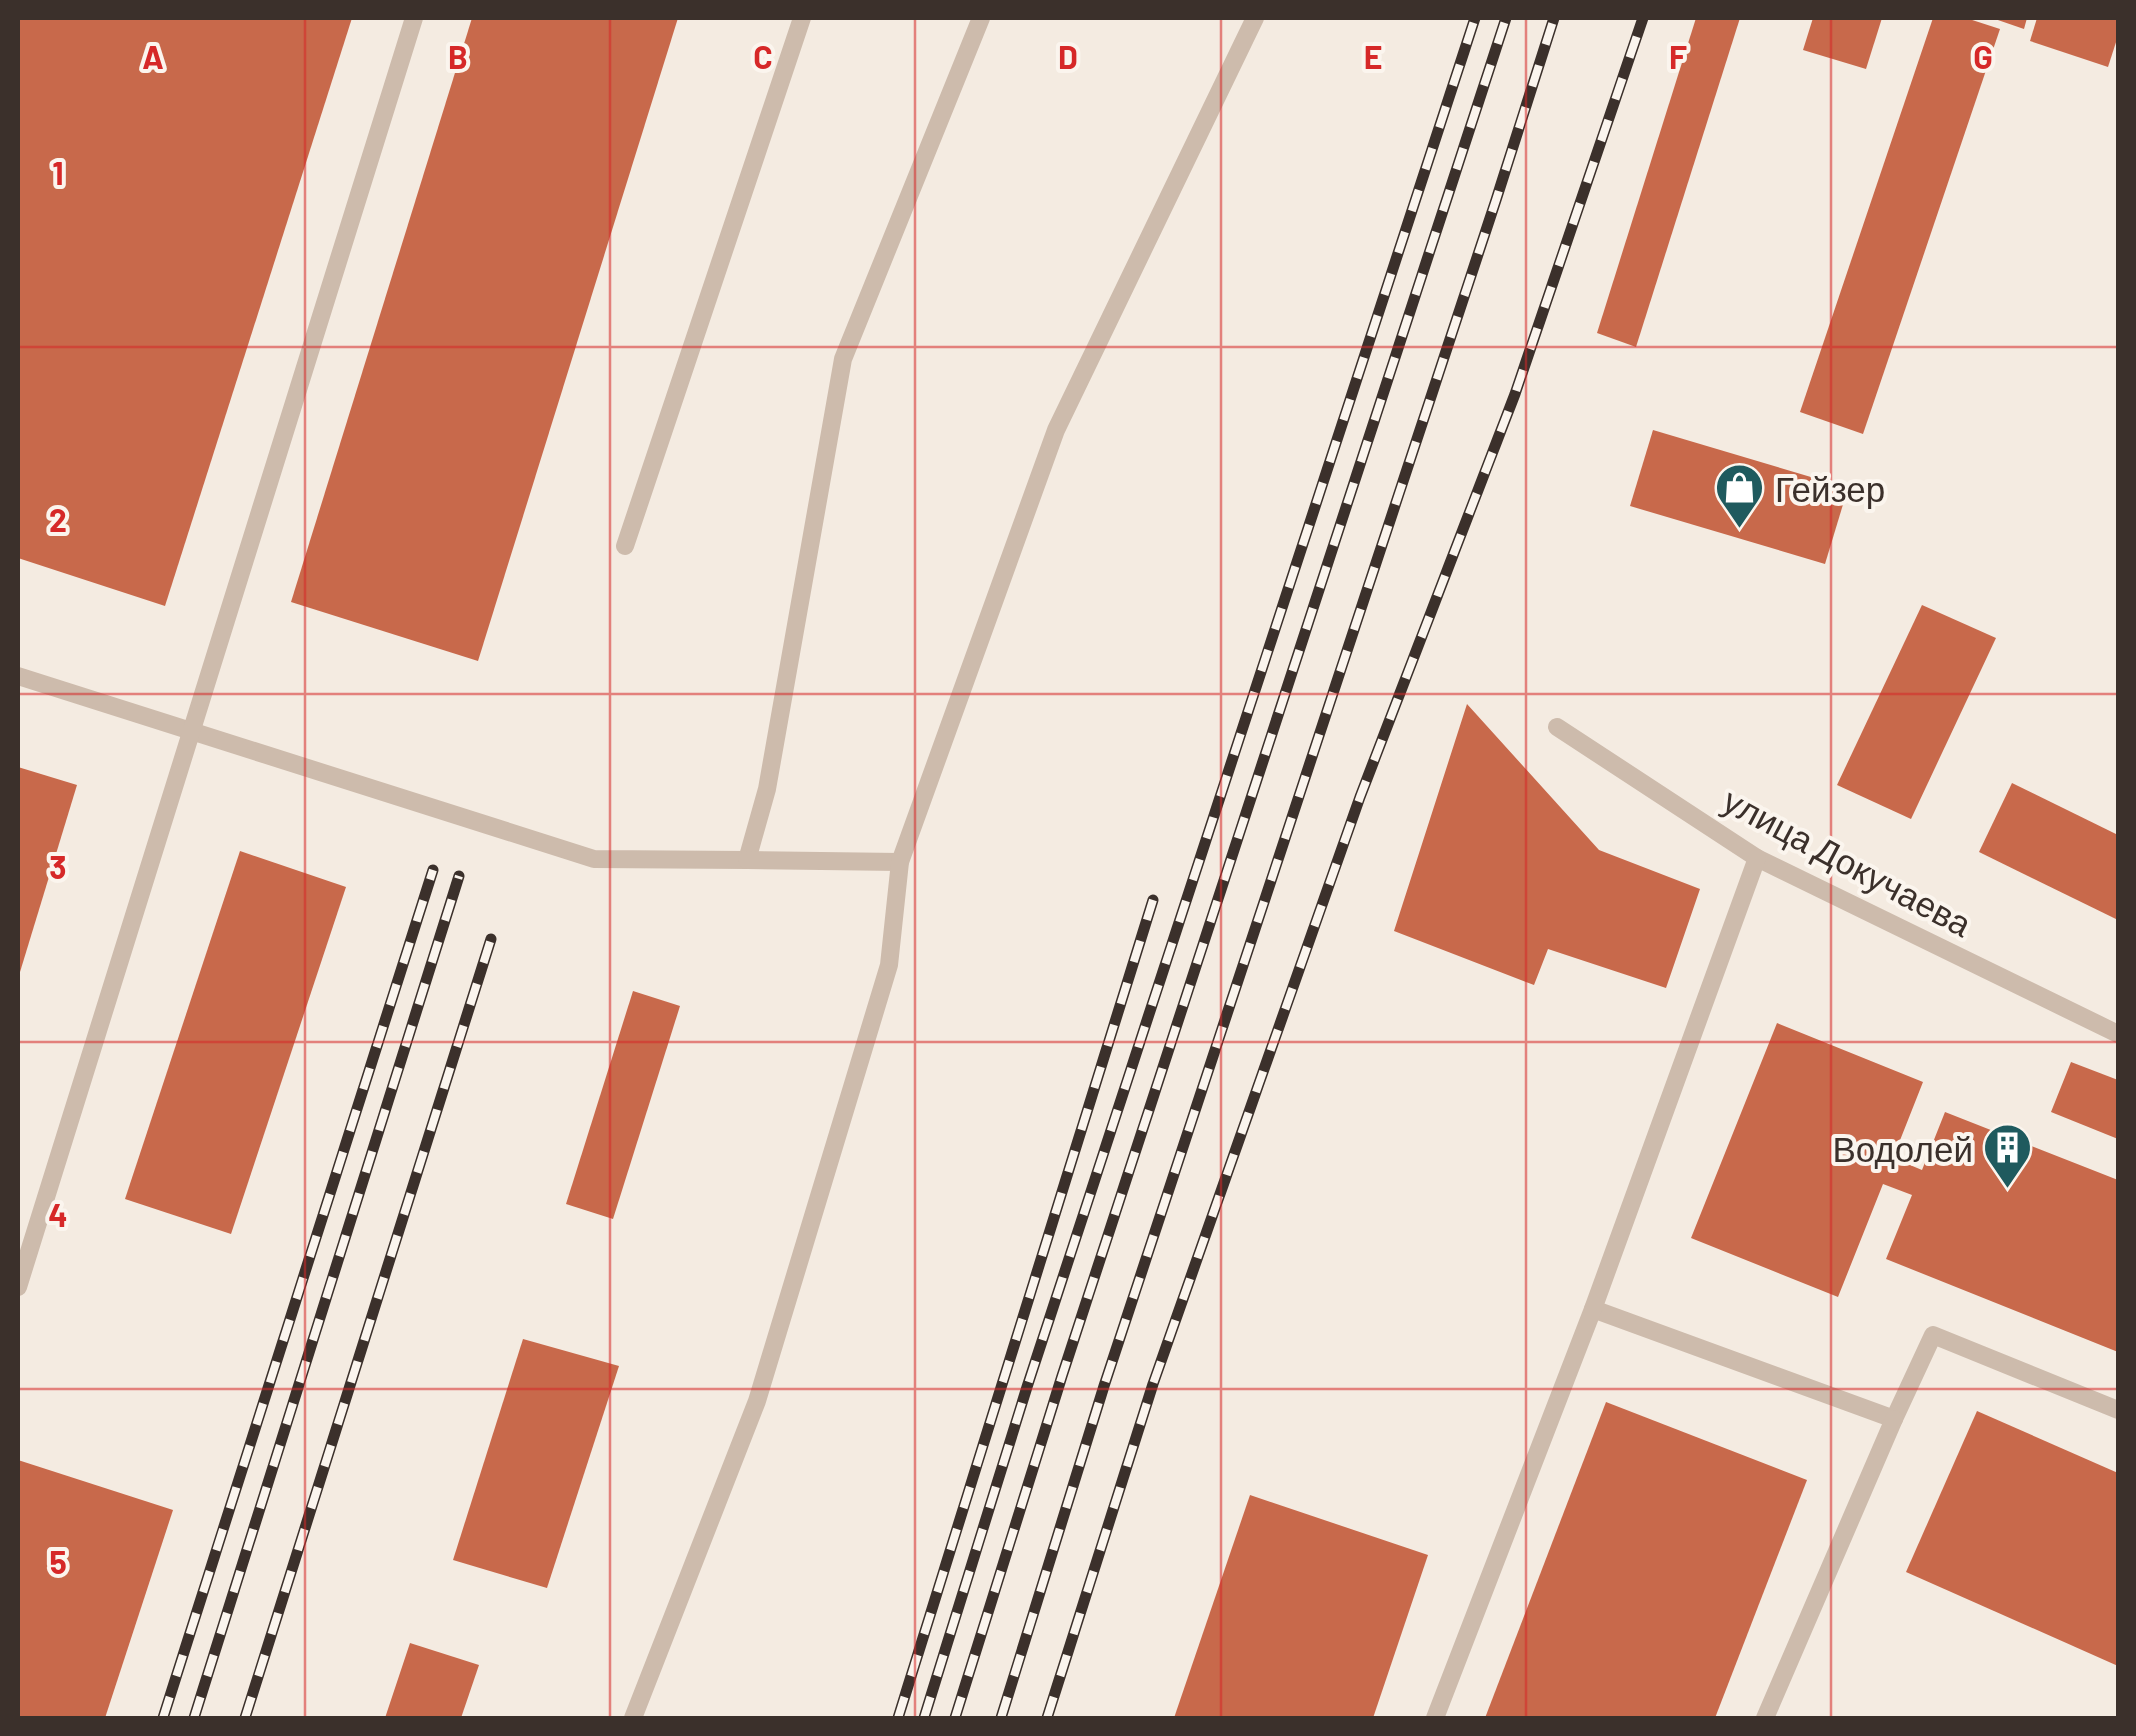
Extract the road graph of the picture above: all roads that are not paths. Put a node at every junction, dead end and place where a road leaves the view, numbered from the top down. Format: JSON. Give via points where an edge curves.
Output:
{"nodes":[{"id":1,"x":414,"y":18,"type":"edge"},
{"id":2,"x":802,"y":18,"type":"edge"},
{"id":3,"x":981,"y":18,"type":"edge"},
{"id":4,"x":1255,"y":18,"type":"edge"},
{"id":5,"x":625,"y":546,"type":"dead end"},
{"id":6,"x":18,"y":676,"type":"edge"},
{"id":7,"x":1557,"y":727,"type":"dead end"},
{"id":8,"x":192,"y":731,"type":"junction"},
{"id":9,"x":1757,"y":858,"type":"junction"},
{"id":10,"x":747,"y":860,"type":"junction"},
{"id":11,"x":900,"y":862,"type":"junction"},
{"id":12,"x":2118,"y":1034,"type":"edge"},
{"id":13,"x":18,"y":1287,"type":"edge"},
{"id":14,"x":1593,"y":1309,"type":"junction"},
{"id":15,"x":2118,"y":1410,"type":"edge"},
{"id":16,"x":1894,"y":1420,"type":"junction"},
{"id":17,"x":633,"y":1718,"type":"edge"},
{"id":18,"x":1435,"y":1718,"type":"edge"},
{"id":19,"x":1765,"y":1718,"type":"edge"}],
"edges":[{"from":1,"to":8,"type":"lane"},
{"from":2,"to":5,"type":"lane"},
{"from":3,"to":10,"type":"lane","via":[[843,360],[767,789]]},
{"from":4,"to":11,"type":"lane","via":[[1056,430]]},
{"from":6,"to":8,"type":"lane"},
{"from":7,"to":9,"type":"lane","name":"улица Докучаева"},
{"from":8,"to":10,"type":"lane","via":[[594,859]]},
{"from":8,"to":13,"type":"lane"},
{"from":9,"to":12,"type":"lane","name":"улица Докучаева"},
{"from":9,"to":14,"type":"lane"},
{"from":10,"to":11,"type":"lane"},
{"from":11,"to":17,"type":"lane","via":[[889,964],[757,1401]]},
{"from":14,"to":16,"type":"lane"},
{"from":14,"to":18,"type":"lane"},
{"from":15,"to":16,"type":"lane","via":[[1934,1335]]},
{"from":16,"to":19,"type":"lane"}]}
